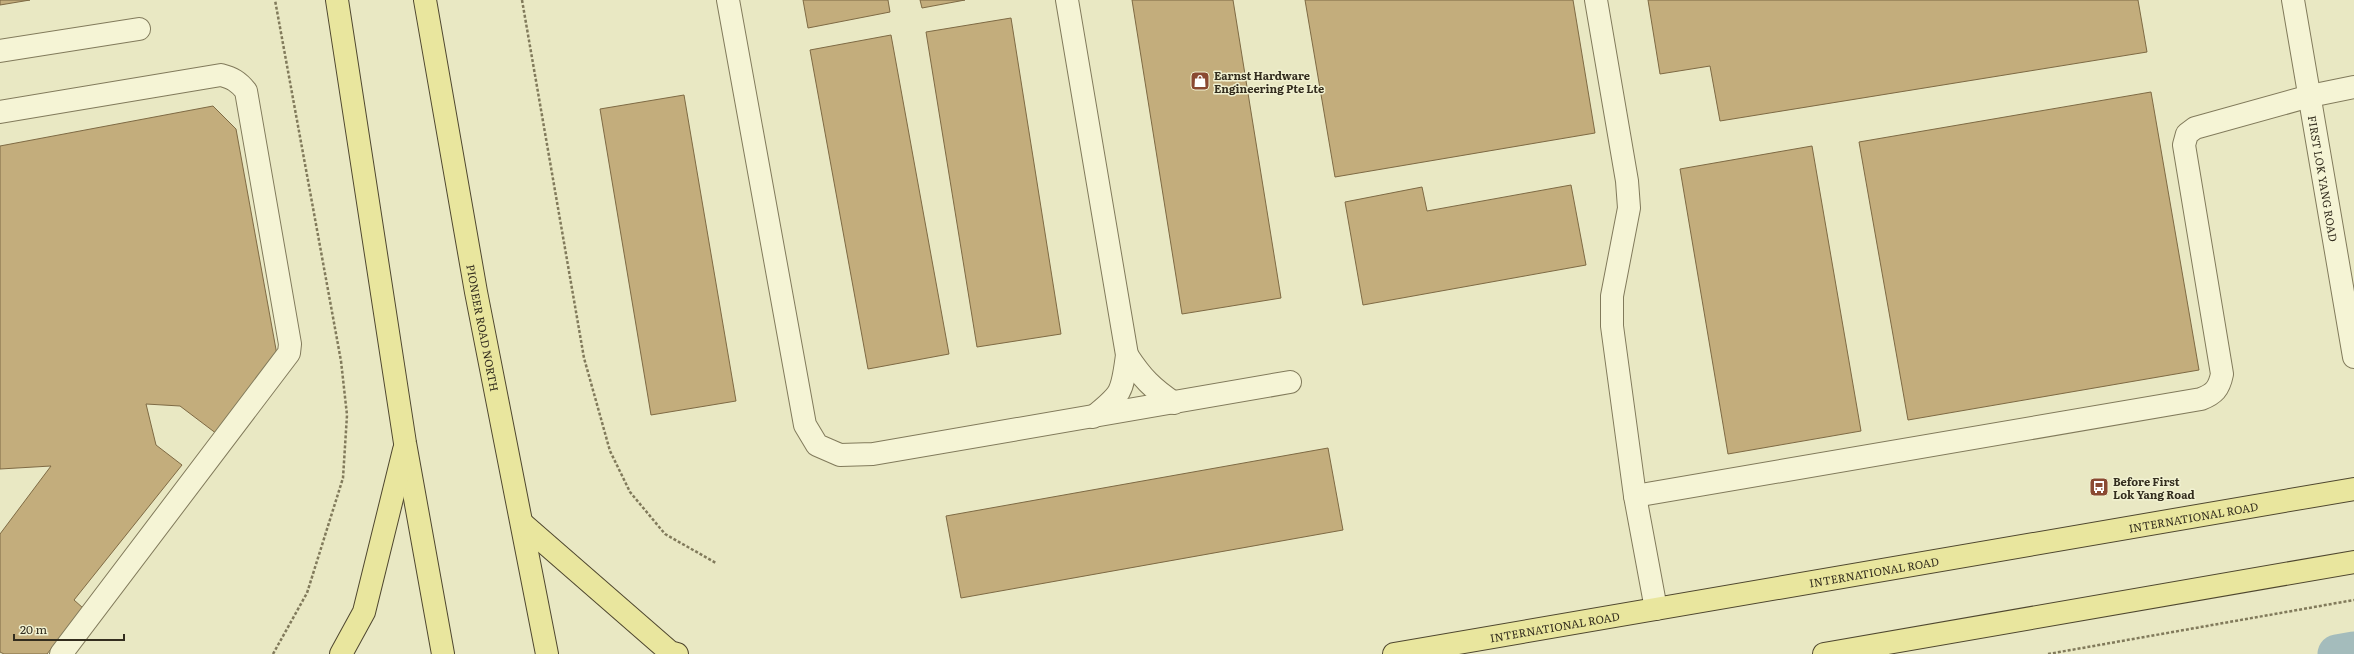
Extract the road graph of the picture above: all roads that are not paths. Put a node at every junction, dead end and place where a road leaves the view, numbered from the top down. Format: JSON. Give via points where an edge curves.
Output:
{"nodes":[{"id":1,"x":337,"y":0,"type":"edge"},
{"id":2,"x":425,"y":0,"type":"edge"},
{"id":3,"x":728,"y":0,"type":"edge"},
{"id":4,"x":1067,"y":0,"type":"edge"},
{"id":5,"x":1596,"y":0,"type":"edge"},
{"id":6,"x":2293,"y":0,"type":"edge"},
{"id":7,"x":139,"y":29,"type":"dead end"},
{"id":8,"x":0,"y":51,"type":"edge"},
{"id":9,"x":2354,"y":88,"type":"edge"},
{"id":10,"x":2310,"y":96,"type":"junction"},
{"id":11,"x":0,"y":112,"type":"edge"},
{"id":12,"x":1127,"y":355,"type":"junction"},
{"id":13,"x":2354,"y":357,"type":"edge"},
{"id":14,"x":1290,"y":382,"type":"dead end"},
{"id":15,"x":1174,"y":403,"type":"junction"},
{"id":16,"x":1092,"y":417,"type":"junction"},
{"id":17,"x":405,"y":442,"type":"junction"},
{"id":18,"x":2354,"y":489,"type":"edge"},
{"id":19,"x":1635,"y":496,"type":"junction"},
{"id":20,"x":523,"y":524,"type":"junction"},
{"id":21,"x":2354,"y":562,"type":"edge"},
{"id":22,"x":1656,"y":609,"type":"junction"},
{"id":23,"x":61,"y":654,"type":"edge"},
{"id":24,"x":341,"y":654,"type":"edge"},
{"id":25,"x":443,"y":654,"type":"edge"},
{"id":26,"x":547,"y":654,"type":"edge"},
{"id":27,"x":677,"y":654,"type":"edge"},
{"id":28,"x":1394,"y":654,"type":"edge"},
{"id":29,"x":1824,"y":654,"type":"edge"}],
"edges":[{"from":1,"to":17,"type":"main road"},
{"from":2,"to":20,"type":"main road","name":"PIONEER ROAD NORTH","via":[[476,292]]},
{"from":3,"to":16,"type":"street","via":[[805,425],[817,445],[840,455],[873,454]]},
{"from":4,"to":12,"type":"street"},
{"from":5,"to":19,"type":"street","via":[[1627,181],[1628,208],[1612,296],[1612,326]]},
{"from":6,"to":10,"type":"street","name":"FIRST LOK YANG ROAD"},
{"from":7,"to":8,"type":"street"},
{"from":9,"to":10,"type":"street"},
{"from":10,"to":13,"type":"street","name":"FIRST LOK YANG ROAD"},
{"from":10,"to":19,"type":"street","via":[[2195,128],[2188,134],[2184,145],[2222,374],[2220,386],[2212,394],[2201,399]]},
{"from":11,"to":23,"type":"street","via":[[221,75],[240,84],[246,91],[290,344],[289,353]]},
{"from":12,"to":15,"type":"street","via":[[1142,378]]},
{"from":12,"to":16,"type":"street","via":[[1122,389]]},
{"from":14,"to":15,"type":"street"},
{"from":15,"to":16,"type":"street"},
{"from":17,"to":24,"type":"main road","via":[[364,612]]},
{"from":17,"to":25,"type":"main road"},
{"from":18,"to":22,"type":"main road","name":"INTERNATIONAL ROAD"},
{"from":19,"to":22,"type":"street"},
{"from":20,"to":26,"type":"main road","name":"PIONEER ROAD NORTH"},
{"from":20,"to":27,"type":"main road","via":[[670,652]]},
{"from":21,"to":29,"type":"main road"},
{"from":22,"to":28,"type":"main road","name":"INTERNATIONAL ROAD"}]}
